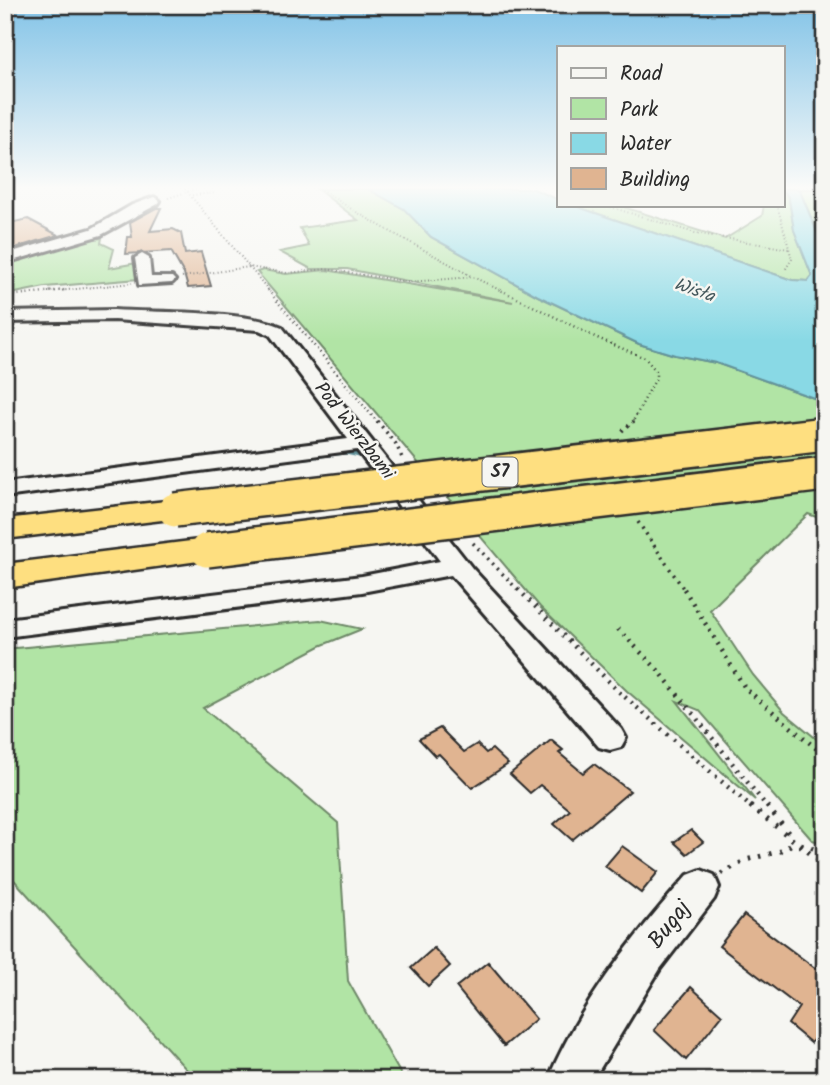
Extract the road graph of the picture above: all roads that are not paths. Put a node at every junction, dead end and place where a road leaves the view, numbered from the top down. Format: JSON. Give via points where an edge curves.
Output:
{"nodes":[{"id":1,"x":70,"y":240,"type":"edge"},
{"id":2,"x":142,"y":258,"type":"dead end"},
{"id":3,"x":5,"y":259,"type":"edge"},
{"id":4,"x":5,"y":317,"type":"edge"},
{"id":5,"x":147,"y":317,"type":"junction"},
{"id":6,"x":825,"y":433,"type":"edge"},
{"id":7,"x":365,"y":443,"type":"junction"},
{"id":8,"x":825,"y":474,"type":"edge"},
{"id":9,"x":5,"y":490,"type":"edge"},
{"id":10,"x":5,"y":529,"type":"edge"},
{"id":11,"x":457,"y":566,"type":"junction"},
{"id":12,"x":5,"y":576,"type":"edge"},
{"id":13,"x":5,"y":628,"type":"edge"},
{"id":14,"x":610,"y":738,"type":"dead end"},
{"id":15,"x":701,"y":887,"type":"road end"},
{"id":16,"x":569,"y":1080,"type":"edge"}],
"edges":[{"from":1,"to":3,"type":"street"},
{"from":2,"to":5,"type":"street","via":[[144,282],[167,280]]},
{"from":4,"to":5,"type":"street","name":"Pod Wierzbami"},
{"from":5,"to":7,"type":"street","name":"Pod Wierzbami","via":[[272,328]]},
{"from":6,"to":10,"type":"highway","number":"S7","bridge":true},
{"from":7,"to":9,"type":"street"},
{"from":7,"to":11,"type":"street","name":"Pod Wierzbami"},
{"from":8,"to":12,"type":"highway","number":"S7","bridge":true},
{"from":11,"to":13,"type":"street","via":[[362,584]]},
{"from":11,"to":14,"type":"street","name":"Pod Wierzbami"},
{"from":15,"to":16,"type":"street","name":"Bugaj","via":[[674,915],[639,966]]}]}
